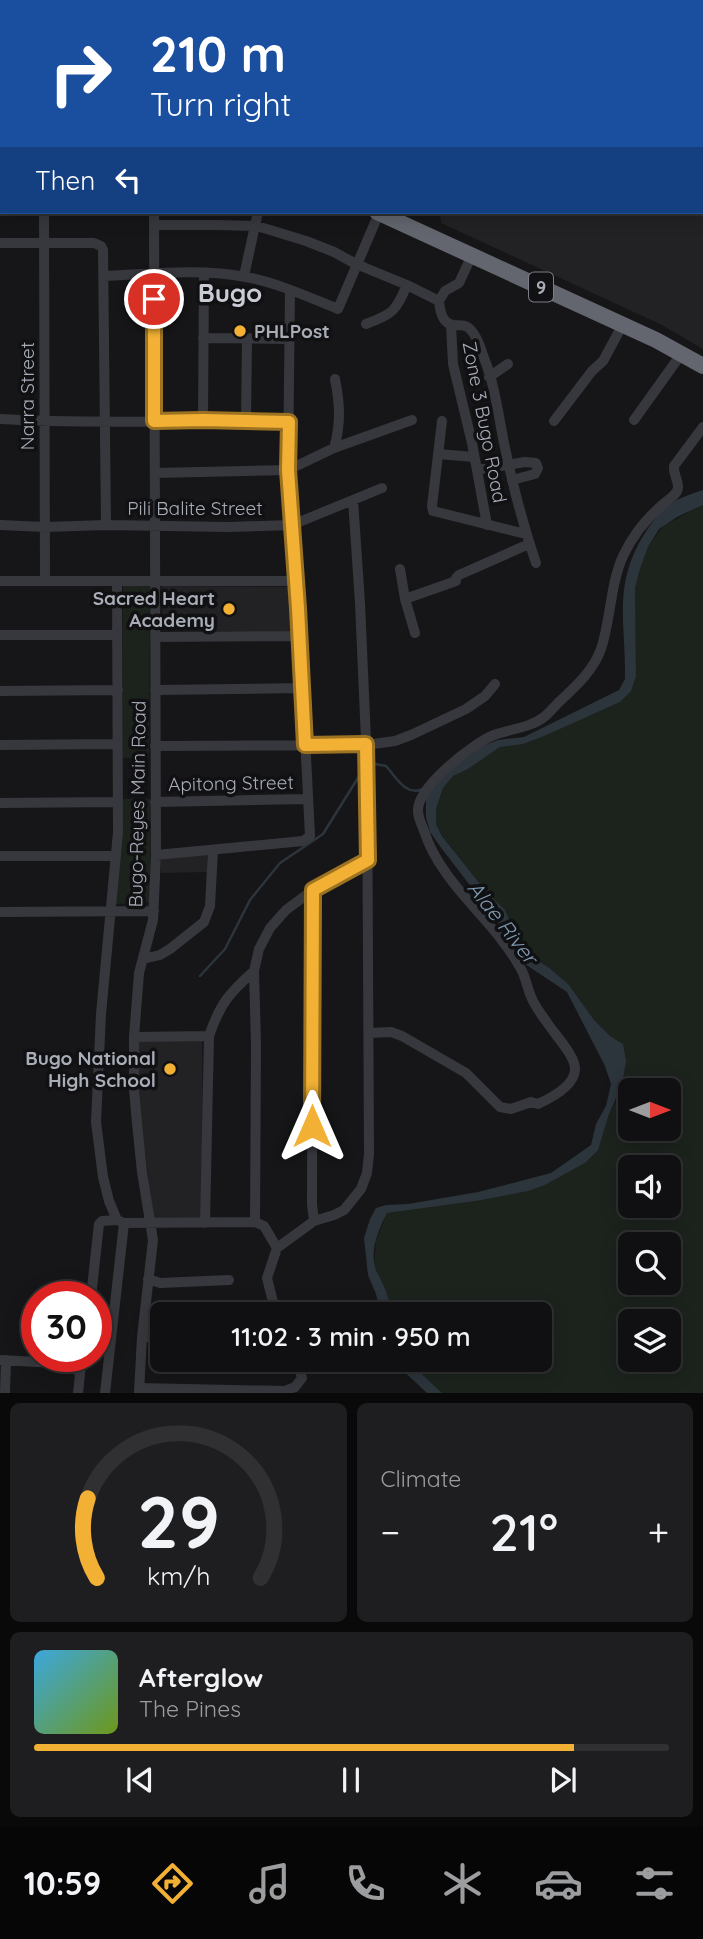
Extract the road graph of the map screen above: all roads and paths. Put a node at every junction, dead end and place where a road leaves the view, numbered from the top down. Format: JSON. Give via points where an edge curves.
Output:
{"nodes":[{"id":1,"x":44,"y":214,"type":"edge"},
{"id":2,"x":154,"y":214,"type":"edge"},
{"id":3,"x":258,"y":214,"type":"edge"},
{"id":4,"x":377,"y":214,"type":"edge"},
{"id":5,"x":382,"y":214,"type":"edge"},
{"id":6,"x":154,"y":225,"type":"junction"},
{"id":7,"x":256,"y":226,"type":"junction"},
{"id":8,"x":44,"y":242,"type":"junction"},
{"id":9,"x":0,"y":243,"type":"edge"},
{"id":10,"x":472,"y":255,"type":"junction"},
{"id":11,"x":356,"y":264,"type":"junction"},
{"id":12,"x":204,"y":273,"type":"junction"},
{"id":13,"x":154,"y":274,"type":"junction"},
{"id":14,"x":104,"y":276,"type":"junction"},
{"id":15,"x":244,"y":276,"type":"junction"},
{"id":16,"x":407,"y":285,"type":"junction"},
{"id":17,"x":290,"y":290,"type":"junction"},
{"id":18,"x":439,"y":301,"type":"junction"},
{"id":19,"x":338,"y":309,"type":"junction"},
{"id":20,"x":337,"y":322,"type":"dead end"},
{"id":21,"x":366,"y":324,"type":"dead end"},
{"id":22,"x":623,"y":324,"type":"junction"},
{"id":23,"x":451,"y":325,"type":"junction"},
{"id":24,"x":203,"y":338,"type":"junction"},
{"id":25,"x":247,"y":338,"type":"junction"},
{"id":26,"x":290,"y":338,"type":"junction"},
{"id":27,"x":682,"y":353,"type":"junction"},
{"id":28,"x":508,"y":363,"type":"dead end"},
{"id":29,"x":703,"y":366,"type":"edge"},
{"id":30,"x":489,"y":377,"type":"junction"},
{"id":31,"x":335,"y":379,"type":"dead end"},
{"id":32,"x":0,"y":419,"type":"edge"},
{"id":33,"x":203,"y":420,"type":"junction"},
{"id":34,"x":412,"y":420,"type":"dead end"},
{"id":35,"x":634,"y":420,"type":"dead end"},
{"id":36,"x":154,"y":421,"type":"junction"},
{"id":37,"x":246,"y":421,"type":"junction"},
{"id":38,"x":442,"y":421,"type":"dead end"},
{"id":39,"x":554,"y":421,"type":"dead end"},
{"id":40,"x":45,"y":422,"type":"junction"},
{"id":41,"x":104,"y":422,"type":"junction"},
{"id":42,"x":289,"y":422,"type":"junction"},
{"id":43,"x":703,"y":427,"type":"edge"},
{"id":44,"x":334,"y":449,"type":"junction"},
{"id":45,"x":438,"y":454,"type":"junction"},
{"id":46,"x":474,"y":457,"type":"junction"},
{"id":47,"x":508,"y":465,"type":"junction"},
{"id":48,"x":288,"y":470,"type":"junction"},
{"id":49,"x":477,"y":470,"type":"junction"},
{"id":50,"x":155,"y":472,"type":"junction"},
{"id":51,"x":512,"y":480,"type":"junction"},
{"id":52,"x":382,"y":488,"type":"dead end"},
{"id":53,"x":353,"y":500,"type":"junction"},
{"id":54,"x":0,"y":525,"type":"edge"},
{"id":55,"x":106,"y":525,"type":"junction"},
{"id":56,"x":292,"y":525,"type":"junction"},
{"id":57,"x":488,"y":525,"type":"junction"},
{"id":58,"x":155,"y":526,"type":"junction"},
{"id":59,"x":45,"y":527,"type":"junction"},
{"id":60,"x":528,"y":539,"type":"junction"},
{"id":61,"x":536,"y":563,"type":"dead end"},
{"id":62,"x":400,"y":569,"type":"dead end"},
{"id":63,"x":45,"y":580,"type":"junction"},
{"id":64,"x":0,"y":581,"type":"edge"},
{"id":65,"x":297,"y":581,"type":"junction"},
{"id":66,"x":117,"y":582,"type":"junction"},
{"id":67,"x":156,"y":582,"type":"junction"},
{"id":68,"x":405,"y":599,"type":"junction"},
{"id":69,"x":415,"y":633,"type":"dead end"},
{"id":70,"x":0,"y":635,"type":"edge"},
{"id":71,"x":117,"y":635,"type":"junction"},
{"id":72,"x":300,"y":636,"type":"junction"},
{"id":73,"x":155,"y":637,"type":"junction"},
{"id":74,"x":495,"y":684,"type":"dead end"},
{"id":75,"x":303,"y":688,"type":"junction"},
{"id":76,"x":117,"y":690,"type":"junction"},
{"id":77,"x":155,"y":690,"type":"junction"},
{"id":78,"x":0,"y":691,"type":"edge"},
{"id":79,"x":118,"y":744,"type":"junction"},
{"id":80,"x":366,"y":744,"type":"junction"},
{"id":81,"x":0,"y":745,"type":"edge"},
{"id":82,"x":305,"y":745,"type":"junction"},
{"id":83,"x":155,"y":746,"type":"junction"},
{"id":84,"x":308,"y":799,"type":"junction"},
{"id":85,"x":118,"y":802,"type":"junction"},
{"id":86,"x":155,"y":802,"type":"junction"},
{"id":87,"x":0,"y":803,"type":"edge"},
{"id":88,"x":213,"y":850,"type":"junction"},
{"id":89,"x":156,"y":855,"type":"junction"},
{"id":90,"x":0,"y":856,"type":"edge"},
{"id":91,"x":116,"y":856,"type":"junction"},
{"id":92,"x":368,"y":860,"type":"junction"},
{"id":93,"x":313,"y":890,"type":"junction"},
{"id":94,"x":111,"y":911,"type":"junction"},
{"id":95,"x":154,"y":911,"type":"junction"},
{"id":96,"x":0,"y":912,"type":"edge"},
{"id":97,"x":143,"y":959,"type":"junction"},
{"id":98,"x":254,"y":971,"type":"junction"},
{"id":99,"x":369,"y":1033,"type":"junction"},
{"id":100,"x":209,"y":1036,"type":"junction"},
{"id":101,"x":134,"y":1037,"type":"junction"},
{"id":102,"x":314,"y":1221,"type":"junction"},
{"id":103,"x":120,"y":1222,"type":"junction"},
{"id":104,"x":255,"y":1222,"type":"junction"},
{"id":105,"x":151,"y":1223,"type":"junction"},
{"id":106,"x":205,"y":1223,"type":"junction"},
{"id":107,"x":277,"y":1248,"type":"junction"},
{"id":108,"x":148,"y":1279,"type":"junction"},
{"id":109,"x":229,"y":1280,"type":"dead end"},
{"id":110,"x":92,"y":1281,"type":"edge"},
{"id":111,"x":273,"y":1302,"type":"edge"},
{"id":112,"x":142,"y":1336,"type":"junction"},
{"id":113,"x":150,"y":1336,"type":"edge"},
{"id":114,"x":3,"y":1360,"type":"edge"},
{"id":115,"x":21,"y":1361,"type":"edge"},
{"id":116,"x":80,"y":1372,"type":"edge"},
{"id":117,"x":300,"y":1372,"type":"edge"},
{"id":118,"x":139,"y":1390,"type":"edge"},
{"id":119,"x":5,"y":1393,"type":"edge"},
{"id":120,"x":78,"y":1393,"type":"edge"},
{"id":121,"x":105,"y":1393,"type":"edge"}],
"edges":[{"from":1,"to":8,"type":"street","name":"Narra Street"},
{"from":2,"to":6,"type":"street","name":"Bugo-Reyes Main Road"},
{"from":3,"to":7,"type":"street"},
{"from":4,"to":11,"type":"street"},
{"from":5,"to":10,"type":"highway","number":"9"},
{"from":6,"to":7,"type":"street"},
{"from":6,"to":13,"type":"street","name":"Bugo-Reyes Main Road"},
{"from":7,"to":11,"type":"street","via":[[306,241]]},
{"from":7,"to":15,"type":"street"},
{"from":8,"to":9,"type":"street"},
{"from":8,"to":14,"type":"street","via":[[97,243],[104,255]]},
{"from":8,"to":40,"type":"street","name":"Narra Street"},
{"from":10,"to":18,"type":"street","via":[[459,283]]},
{"from":10,"to":22,"type":"highway","number":"9"},
{"from":11,"to":16,"type":"street"},
{"from":11,"to":19,"type":"street"},
{"from":12,"to":13,"type":"street"},
{"from":12,"to":15,"type":"street"},
{"from":12,"to":24,"type":"street"},
{"from":13,"to":14,"type":"street"},
{"from":13,"to":36,"type":"street","name":"Bugo-Reyes Main Road"},
{"from":14,"to":41,"type":"street"},
{"from":15,"to":17,"type":"street"},
{"from":16,"to":18,"type":"street"},
{"from":16,"to":21,"type":"street","via":[[390,313]]},
{"from":17,"to":19,"type":"street"},
{"from":17,"to":26,"type":"street"},
{"from":18,"to":23,"type":"street","via":[[443,319]]},
{"from":19,"to":20,"type":"street"},
{"from":22,"to":27,"type":"highway","number":"9"},
{"from":22,"to":39,"type":"street","via":[[603,361]]},
{"from":23,"to":30,"type":"street","via":[[468,327],[474,335]]},
{"from":23,"to":46,"type":"street","name":"Zone 3 Bugo Road","via":[[453,364]]},
{"from":24,"to":25,"type":"street"},
{"from":24,"to":33,"type":"street"},
{"from":25,"to":26,"type":"street"},
{"from":25,"to":37,"type":"street"},
{"from":26,"to":42,"type":"street"},
{"from":27,"to":29,"type":"highway","number":"9"},
{"from":27,"to":35,"type":"street"},
{"from":28,"to":30,"type":"street"},
{"from":30,"to":47,"type":"street"},
{"from":31,"to":44,"type":"street","via":[[340,417]]},
{"from":32,"to":40,"type":"street"},
{"from":33,"to":36,"type":"street"},
{"from":33,"to":37,"type":"street"},
{"from":34,"to":44,"type":"street"},
{"from":36,"to":41,"type":"street"},
{"from":36,"to":50,"type":"street","name":"Bugo-Reyes Main Road"},
{"from":37,"to":42,"type":"street"},
{"from":38,"to":45,"type":"street"},
{"from":40,"to":41,"type":"street"},
{"from":40,"to":59,"type":"street","name":"Narra Street"},
{"from":41,"to":55,"type":"street"},
{"from":42,"to":48,"type":"street"},
{"from":43,"to":99,"type":"street","via":[[674,466],[676,494],[645,523],[624,555],[602,645],[589,672],[543,718],[494,735],[469,750],[424,793],[417,807],[435,858],[522,970],[531,997],[571,1055],[574,1077],[538,1104],[505,1109],[466,1073],[402,1036]]},
{"from":44,"to":48,"type":"street"},
{"from":45,"to":46,"type":"street"},
{"from":45,"to":57,"type":"street","via":[[433,511]]},
{"from":46,"to":49,"type":"street","name":"Zone 3 Bugo Road"},
{"from":47,"to":49,"type":"street"},
{"from":47,"to":51,"type":"street"},
{"from":47,"to":51,"type":"street","via":[[530,462],[538,468],[532,476]]},
{"from":48,"to":50,"type":"street"},
{"from":48,"to":56,"type":"street"},
{"from":49,"to":57,"type":"street","name":"Zone 3 Bugo Road"},
{"from":50,"to":58,"type":"street","name":"Bugo-Reyes Main Road"},
{"from":51,"to":60,"type":"street"},
{"from":52,"to":53,"type":"street","name":"Pili Balite Street"},
{"from":53,"to":56,"type":"street","name":"Pili Balite Street"},
{"from":53,"to":80,"type":"street"},
{"from":54,"to":59,"type":"street","name":"Pili Balite Street"},
{"from":55,"to":58,"type":"street","name":"Pili Balite Street"},
{"from":55,"to":59,"type":"street","name":"Pili Balite Street"},
{"from":56,"to":58,"type":"street","name":"Pili Balite Street"},
{"from":56,"to":65,"type":"street"},
{"from":57,"to":60,"type":"street"},
{"from":58,"to":67,"type":"street","name":"Bugo-Reyes Main Road"},
{"from":59,"to":63,"type":"street","name":"Narra Street"},
{"from":60,"to":61,"type":"street"},
{"from":60,"to":68,"type":"street","via":[[459,575],[456,582]]},
{"from":62,"to":68,"type":"street"},
{"from":63,"to":64,"type":"street"},
{"from":63,"to":66,"type":"street"},
{"from":65,"to":67,"type":"street"},
{"from":65,"to":72,"type":"street"},
{"from":66,"to":67,"type":"street"},
{"from":66,"to":71,"type":"street"},
{"from":67,"to":73,"type":"street","name":"Bugo-Reyes Main Road"},
{"from":68,"to":69,"type":"street"},
{"from":70,"to":71,"type":"street"},
{"from":71,"to":76,"type":"street"},
{"from":72,"to":73,"type":"street"},
{"from":72,"to":75,"type":"street"},
{"from":73,"to":77,"type":"street","name":"Bugo-Reyes Main Road"},
{"from":74,"to":80,"type":"street","via":[[466,709],[411,735]]},
{"from":75,"to":77,"type":"street"},
{"from":75,"to":82,"type":"street"},
{"from":76,"to":78,"type":"street"},
{"from":76,"to":79,"type":"street"},
{"from":77,"to":83,"type":"street","name":"Bugo-Reyes Main Road"},
{"from":79,"to":81,"type":"street"},
{"from":79,"to":85,"type":"street"},
{"from":80,"to":82,"type":"street"},
{"from":80,"to":92,"type":"street"},
{"from":82,"to":83,"type":"street"},
{"from":82,"to":84,"type":"street"},
{"from":83,"to":86,"type":"street","name":"Bugo-Reyes Main Road"},
{"from":84,"to":86,"type":"street","name":"Apitong Street"},
{"from":84,"to":88,"type":"street","via":[[311,832],[307,840]]},
{"from":85,"to":87,"type":"street"},
{"from":85,"to":91,"type":"street"},
{"from":86,"to":89,"type":"street","name":"Bugo-Reyes Main Road"},
{"from":88,"to":89,"type":"street"},
{"from":88,"to":97,"type":"street","via":[[210,906],[204,922],[170,949]]},
{"from":89,"to":95,"type":"street","name":"Bugo-Reyes Main Road"},
{"from":90,"to":91,"type":"street"},
{"from":91,"to":94,"type":"street"},
{"from":92,"to":93,"type":"street"},
{"from":92,"to":99,"type":"street"},
{"from":93,"to":98,"type":"street","via":[[270,928]]},
{"from":93,"to":102,"type":"street"},
{"from":94,"to":95,"type":"street"},
{"from":94,"to":96,"type":"street"},
{"from":94,"to":103,"type":"street","via":[[96,1122],[103,1177]]},
{"from":95,"to":97,"type":"street","name":"Bugo-Reyes Main Road"},
{"from":97,"to":101,"type":"street","name":"Bugo-Reyes Main Road"},
{"from":98,"to":100,"type":"street","via":[[226,999]]},
{"from":98,"to":104,"type":"street"},
{"from":99,"to":102,"type":"street","via":[[367,1172],[361,1189],[344,1210]]},
{"from":100,"to":101,"type":"street"},
{"from":100,"to":106,"type":"street"},
{"from":101,"to":105,"type":"street","name":"Bugo-Reyes Main Road","via":[[136,1123]]},
{"from":102,"to":107,"type":"street"},
{"from":103,"to":105,"type":"street"},
{"from":103,"to":110,"type":"street","via":[[99,1224]]},
{"from":103,"to":121,"type":"street"},
{"from":104,"to":106,"type":"street"},
{"from":104,"to":107,"type":"street","via":[[264,1226]]},
{"from":105,"to":106,"type":"street"},
{"from":105,"to":108,"type":"street","name":"Bugo-Reyes Main Road"},
{"from":107,"to":111,"type":"street","via":[[267,1278]]},
{"from":108,"to":109,"type":"street","via":[[160,1283]]},
{"from":108,"to":112,"type":"street","name":"Bugo-Reyes Main Road"},
{"from":112,"to":113,"type":"street"},
{"from":112,"to":118,"type":"street","name":"Bugo-Reyes Main Road"},
{"from":114,"to":115,"type":"street"},
{"from":114,"to":119,"type":"street"},
{"from":116,"to":120,"type":"street"},
{"from":117,"to":118,"type":"street","via":[[302,1378],[295,1387],[285,1391]]}]}
